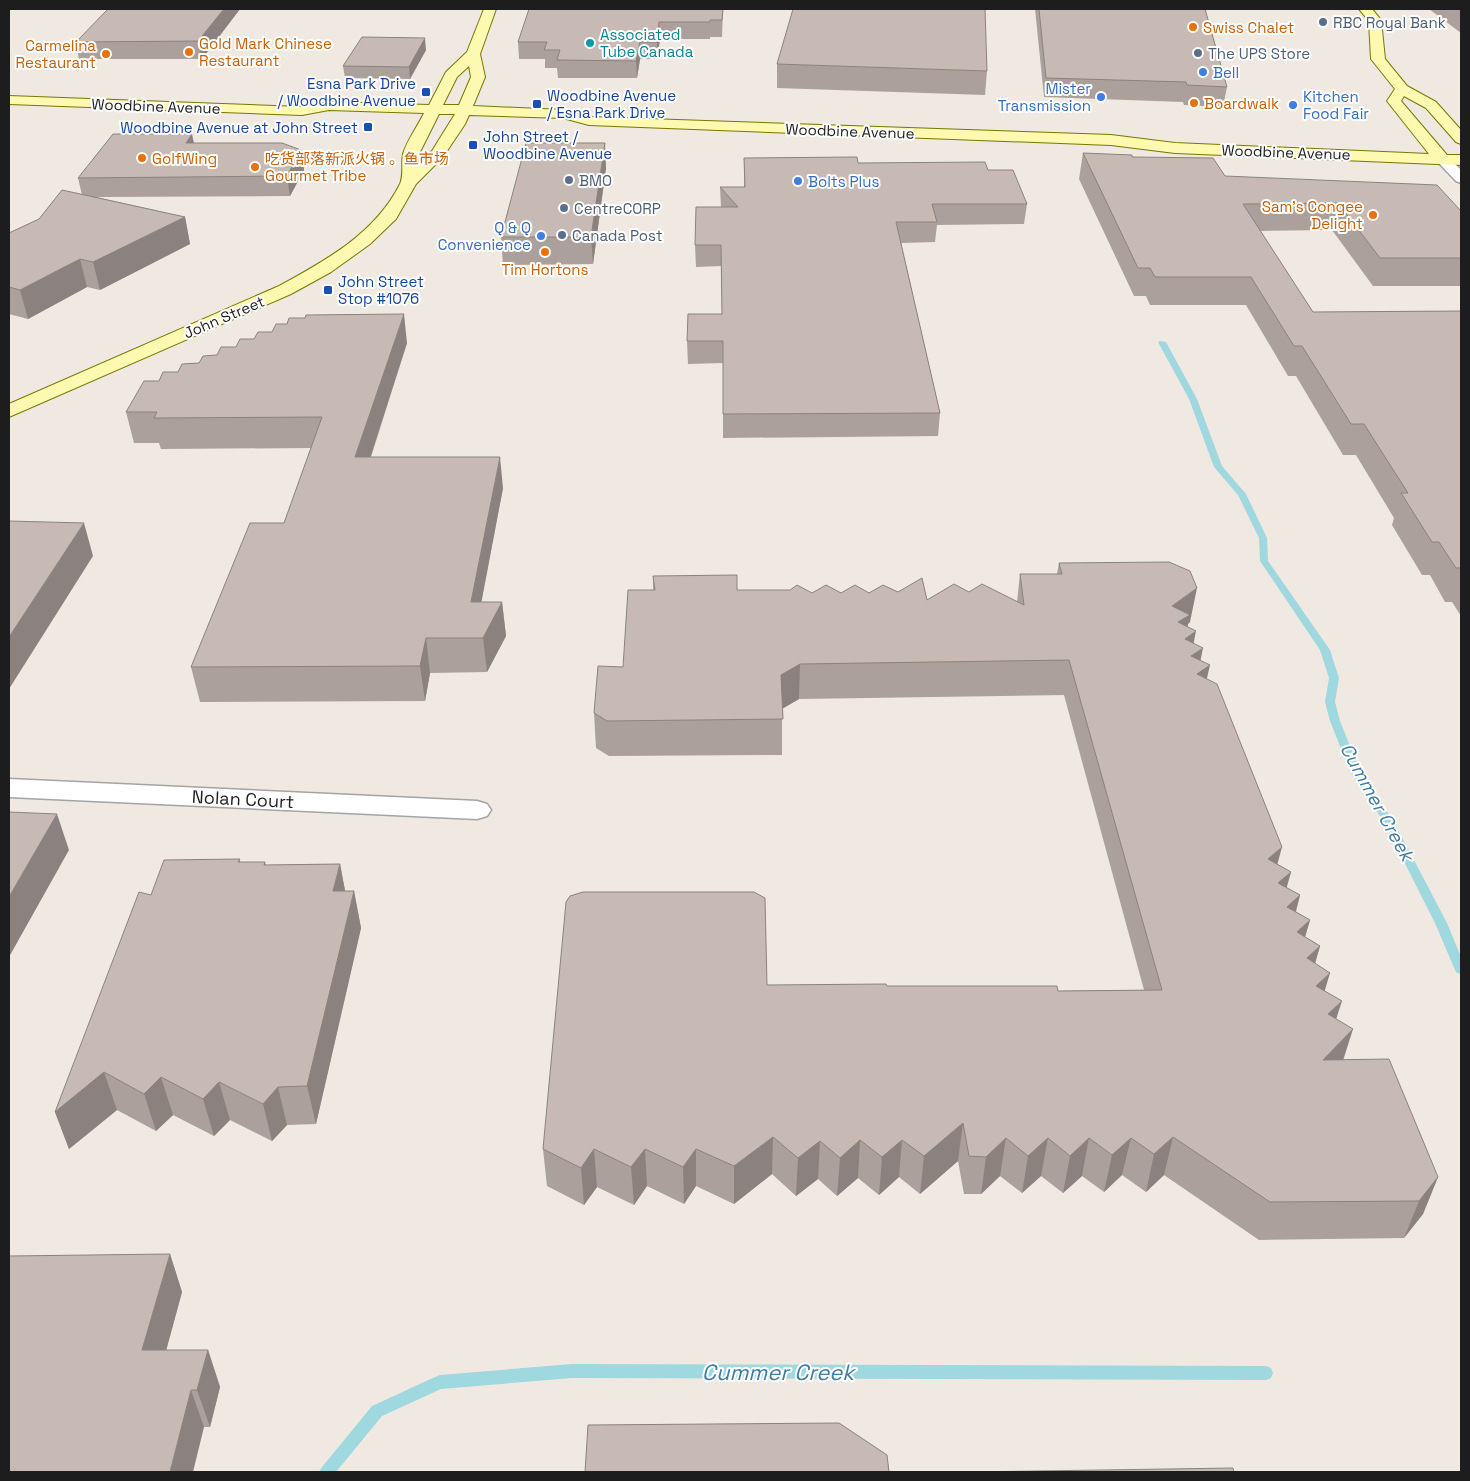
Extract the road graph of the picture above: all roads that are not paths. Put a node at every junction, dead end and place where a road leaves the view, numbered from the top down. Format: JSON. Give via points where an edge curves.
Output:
{"nodes":[{"id":1,"x":490,"y":9,"type":"edge"},
{"id":2,"x":1365,"y":9,"type":"edge"},
{"id":3,"x":473,"y":54,"type":"junction"},
{"id":4,"x":1402,"y":89,"type":"junction"},
{"id":5,"x":9,"y":100,"type":"edge"},
{"id":6,"x":432,"y":116,"type":"junction"},
{"id":7,"x":462,"y":117,"type":"junction"},
{"id":8,"x":1112,"y":140,"type":"junction"},
{"id":9,"x":1461,"y":140,"type":"edge"},
{"id":10,"x":1429,"y":145,"type":"junction"},
{"id":11,"x":1461,"y":146,"type":"edge"},
{"id":12,"x":1442,"y":159,"type":"junction"},
{"id":13,"x":1461,"y":160,"type":"edge"},
{"id":14,"x":1461,"y":178,"type":"edge"},
{"id":15,"x":409,"y":182,"type":"junction"},
{"id":16,"x":9,"y":411,"type":"edge"},
{"id":17,"x":9,"y":788,"type":"edge"},
{"id":18,"x":478,"y":810,"type":"dead end"}],
"edges":[{"from":1,"to":3,"type":"main road"},
{"from":2,"to":4,"type":"main road","via":[[1376,20],[1378,59]]},
{"from":3,"to":6,"type":"main road","name":"John Street","via":[[451,75]]},
{"from":3,"to":7,"type":"main road","name":"John Street","via":[[478,78]]},
{"from":4,"to":9,"type":"main road","via":[[1431,105]]},
{"from":4,"to":10,"type":"main road","via":[[1394,101]]},
{"from":5,"to":6,"type":"main road","name":"Woodbine Avenue","via":[[302,111],[322,118]]},
{"from":6,"to":7,"type":"main road","name":"Woodbine Avenue"},
{"from":6,"to":15,"type":"main road","name":"John Street","via":[[411,154]]},
{"from":7,"to":8,"type":"main road","name":"Woodbine Avenue","via":[[554,128],[589,121]]},
{"from":7,"to":15,"type":"main road","name":"John Street","via":[[438,154]]},
{"from":8,"to":10,"type":"main road","name":"Woodbine Avenue","via":[[1175,136]]},
{"from":8,"to":12,"type":"main road","name":"Woodbine Avenue","via":[[1175,148]]},
{"from":10,"to":11,"type":"main road","name":"Woodbine Avenue"},
{"from":10,"to":12,"type":"main road"},
{"from":12,"to":13,"type":"main road","name":"Woodbine Avenue"},
{"from":12,"to":14,"type":"street"},
{"from":15,"to":16,"type":"main road","name":"John Street","via":[[390,215],[364,240],[325,268],[285,290]]},
{"from":17,"to":18,"type":"street","name":"Nolan Court"}]}
